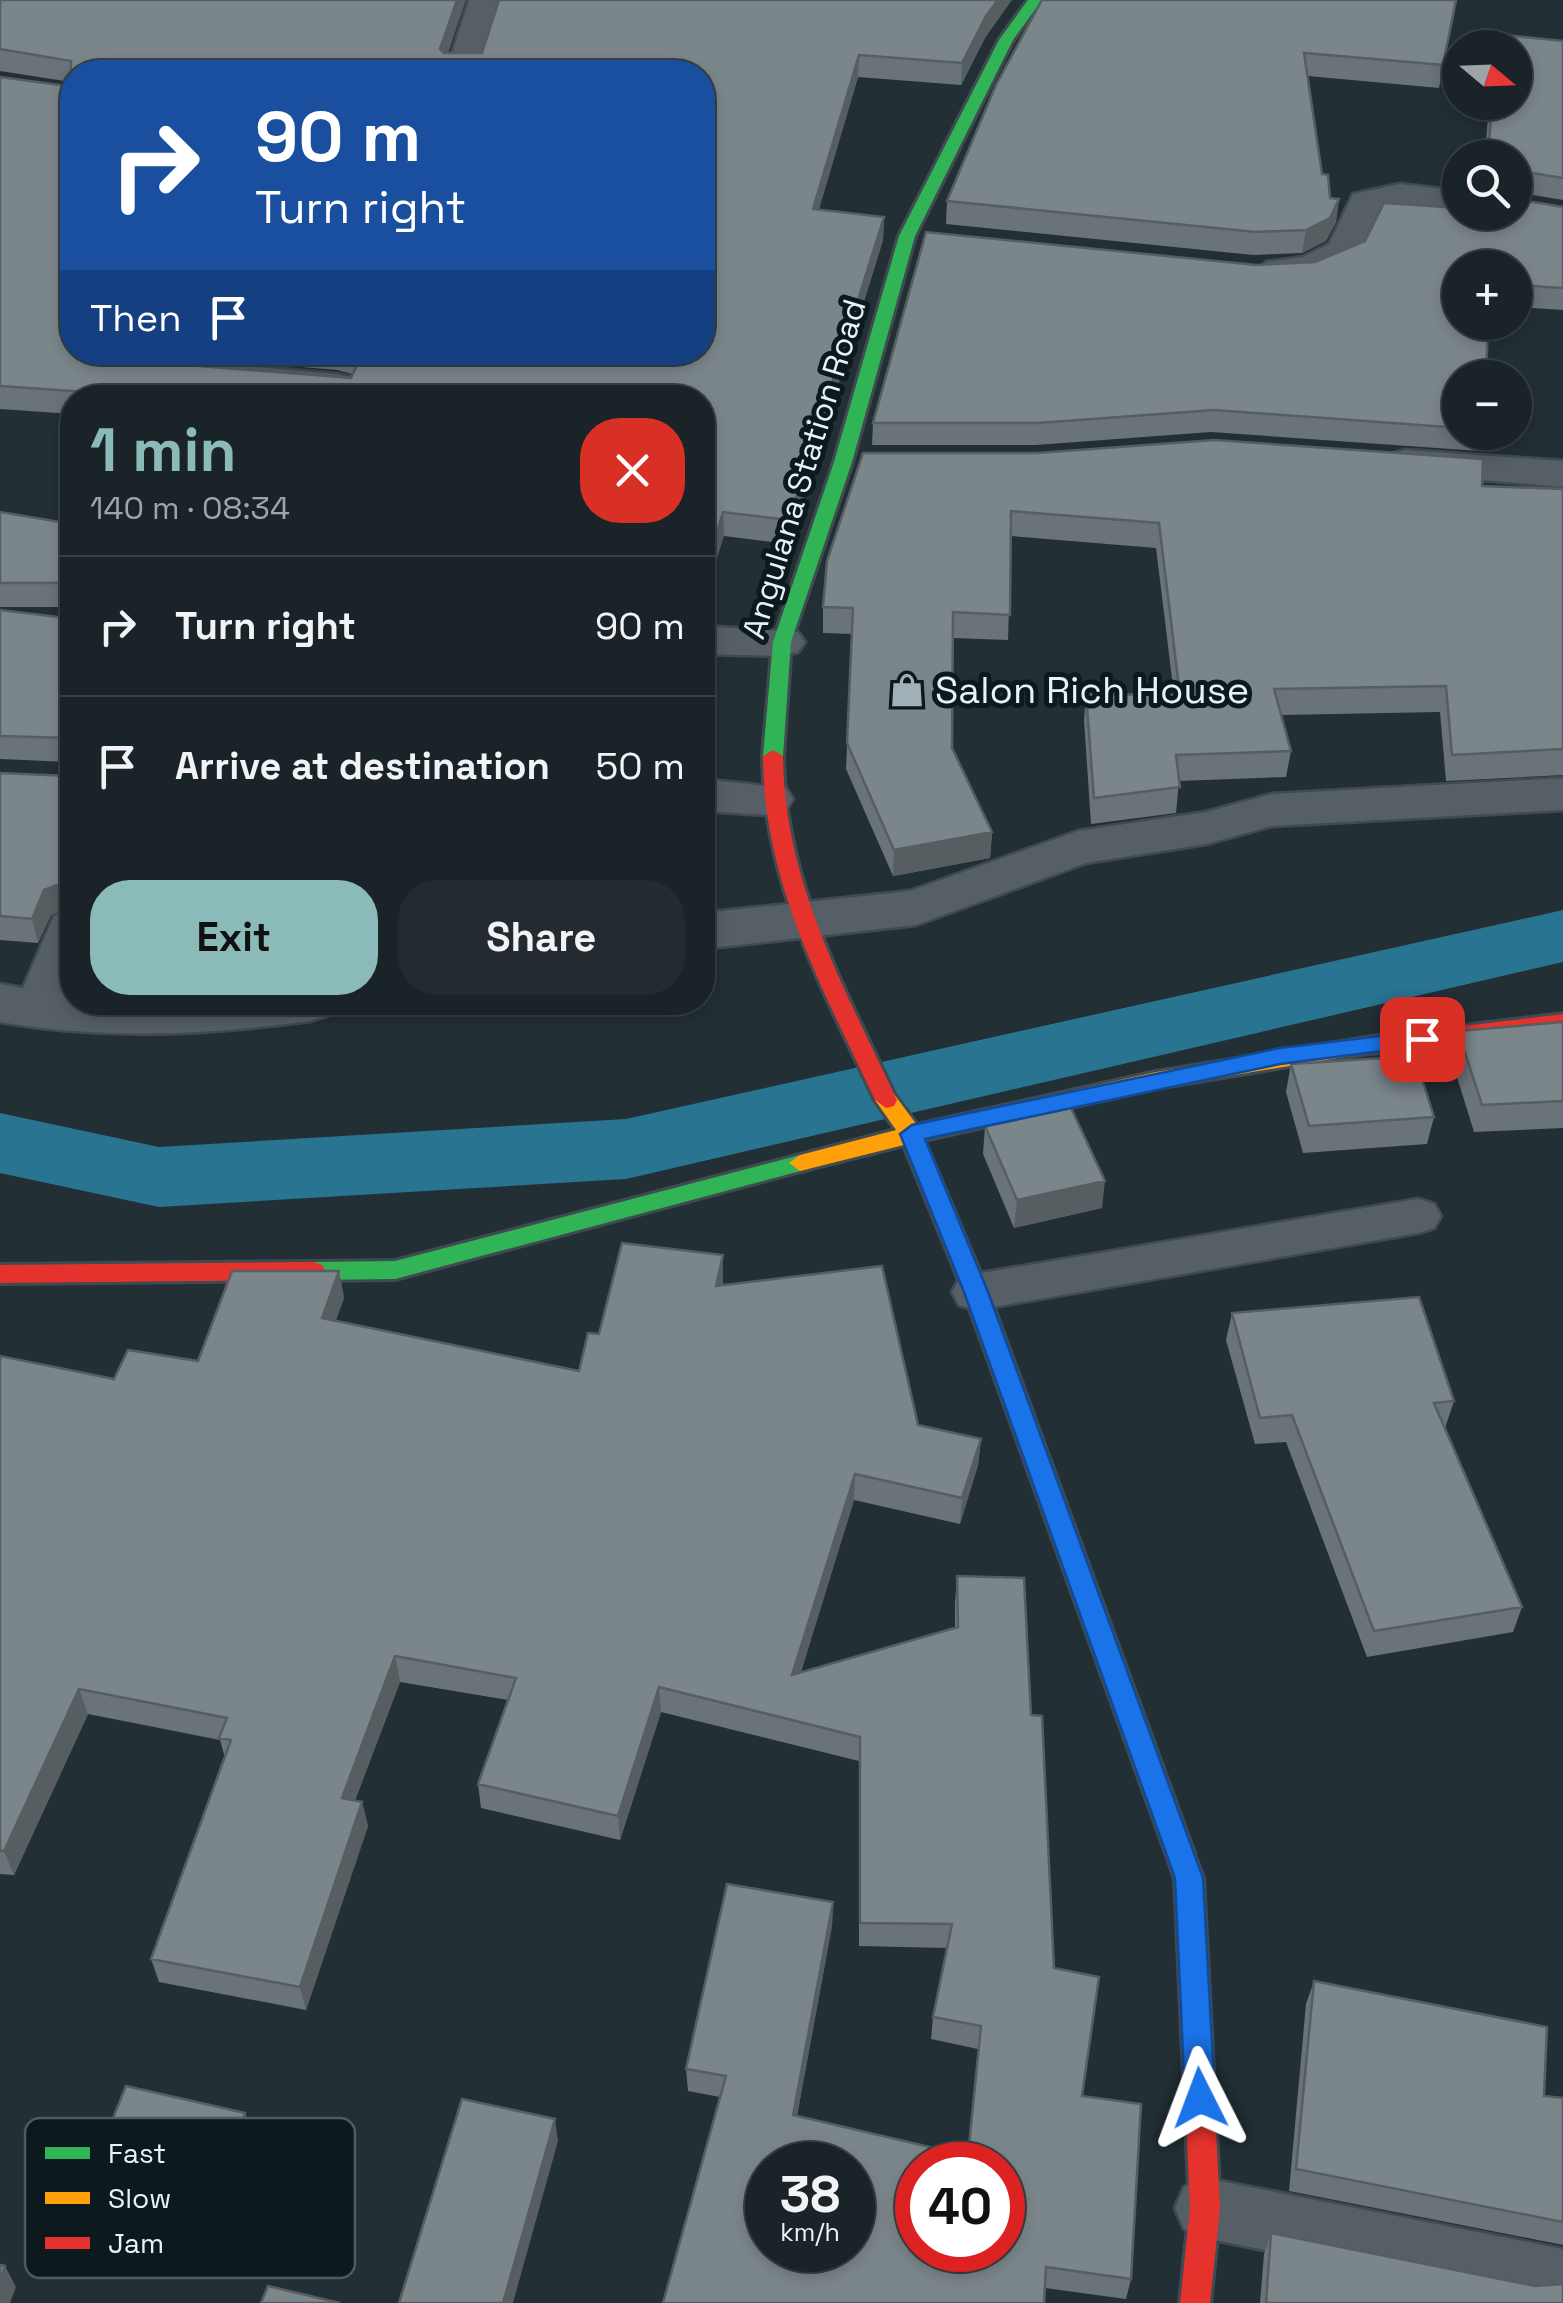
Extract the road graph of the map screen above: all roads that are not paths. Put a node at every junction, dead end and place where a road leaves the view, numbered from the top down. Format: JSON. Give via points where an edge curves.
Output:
{"nodes":[{"id":1,"x":486,"y":0,"type":"edge"},
{"id":2,"x":1035,"y":0,"type":"edge"},
{"id":3,"x":468,"y":60,"type":"edge"},
{"id":4,"x":1442,"y":201,"type":"edge"},
{"id":5,"x":1234,"y":269,"type":"edge"},
{"id":6,"x":169,"y":365,"type":"edge"},
{"id":7,"x":325,"y":385,"type":"edge"},
{"id":8,"x":1368,"y":460,"type":"edge"},
{"id":9,"x":1563,"y":474,"type":"edge"},
{"id":10,"x":715,"y":640,"type":"edge"},
{"id":11,"x":782,"y":642,"type":"junction"},
{"id":12,"x":1563,"y":794,"type":"edge"},
{"id":13,"x":715,"y":796,"type":"edge"},
{"id":14,"x":769,"y":799,"type":"junction"},
{"id":15,"x":806,"y":922,"type":"junction"},
{"id":16,"x":715,"y":930,"type":"edge"},
{"id":17,"x":60,"y":946,"type":"edge"},
{"id":18,"x":20,"y":1007,"type":"edge"},
{"id":19,"x":60,"y":1009,"type":"edge"},
{"id":20,"x":194,"y":1015,"type":"edge"},
{"id":21,"x":223,"y":1015,"type":"edge"},
{"id":22,"x":1563,"y":1022,"type":"edge"},
{"id":23,"x":912,"y":1134,"type":"junction"},
{"id":24,"x":1418,"y":1216,"type":"dead end"},
{"id":25,"x":0,"y":1274,"type":"edge"},
{"id":26,"x":976,"y":1292,"type":"junction"},
{"id":27,"x":1205,"y":2208,"type":"junction"},
{"id":28,"x":1563,"y":2280,"type":"edge"},
{"id":29,"x":1195,"y":2303,"type":"edge"}],
"edges":[{"from":1,"to":3,"type":"street"},
{"from":2,"to":11,"type":"street","name":"Angulana Station Road","via":[[1006,40],[926,238],[862,462]]},
{"from":4,"to":5,"type":"street","via":[[1367,202],[1346,251],[1312,268]]},
{"from":6,"to":7,"type":"street","via":[[166,371]]},
{"from":8,"to":9,"type":"street"},
{"from":10,"to":11,"type":"street"},
{"from":11,"to":14,"type":"street","name":"Angulana Station Road"},
{"from":12,"to":15,"type":"street","via":[[1272,810],[1078,848],[916,908]]},
{"from":13,"to":14,"type":"street"},
{"from":14,"to":15,"type":"street","name":"Angulana Station Road"},
{"from":15,"to":16,"type":"street"},
{"from":15,"to":23,"type":"street","name":"Angulana Station Road","via":[[892,1114]]},
{"from":17,"to":18,"type":"street"},
{"from":18,"to":19,"type":"street"},
{"from":20,"to":21,"type":"street"},
{"from":22,"to":23,"type":"street","via":[[1280,1056]]},
{"from":23,"to":25,"type":"street","via":[[396,1270]]},
{"from":23,"to":26,"type":"street"},
{"from":24,"to":26,"type":"lane"},
{"from":26,"to":27,"type":"street","via":[[1189,1878]]},
{"from":27,"to":28,"type":"lane"},
{"from":27,"to":29,"type":"street"}]}
